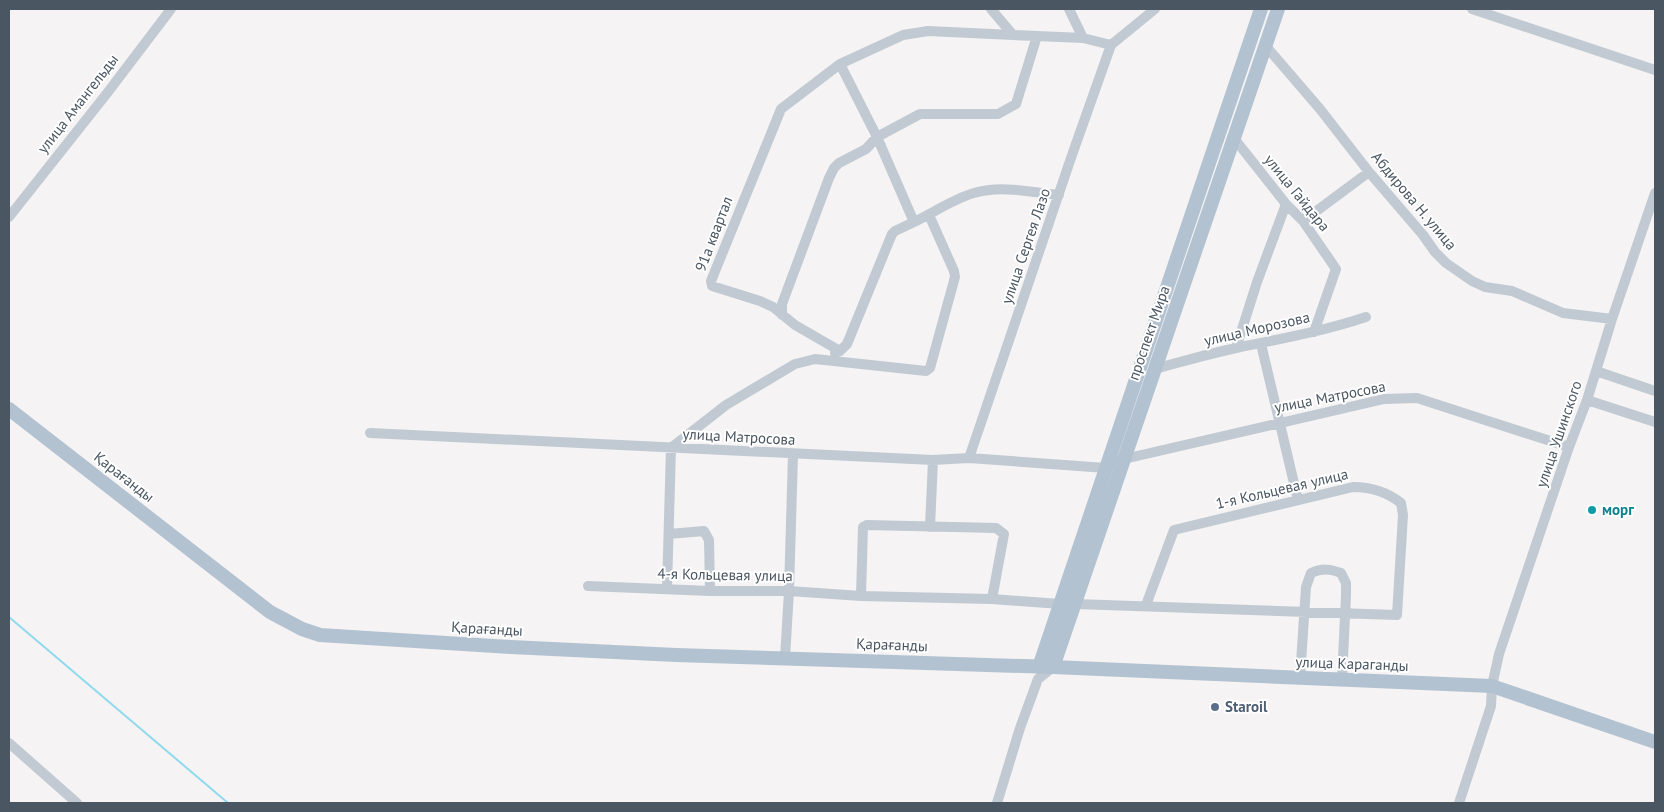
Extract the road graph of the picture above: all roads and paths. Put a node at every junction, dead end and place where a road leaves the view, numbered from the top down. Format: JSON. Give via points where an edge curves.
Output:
{"nodes":[{"id":1,"x":171,"y":9,"type":"edge"},
{"id":2,"x":991,"y":9,"type":"edge"},
{"id":3,"x":1069,"y":9,"type":"edge"},
{"id":4,"x":1155,"y":9,"type":"edge"},
{"id":5,"x":1261,"y":9,"type":"edge"},
{"id":6,"x":1278,"y":9,"type":"edge"},
{"id":7,"x":1472,"y":9,"type":"edge"},
{"id":8,"x":1013,"y":34,"type":"junction"},
{"id":9,"x":1037,"y":36,"type":"junction"},
{"id":10,"x":1083,"y":38,"type":"junction"},
{"id":11,"x":1111,"y":45,"type":"junction"},
{"id":12,"x":1265,"y":45,"type":"junction"},
{"id":13,"x":840,"y":64,"type":"junction"},
{"id":14,"x":1654,"y":66,"type":"edge"},
{"id":15,"x":876,"y":137,"type":"junction"},
{"id":16,"x":1233,"y":137,"type":"junction"},
{"id":17,"x":1369,"y":172,"type":"junction"},
{"id":18,"x":1655,"y":193,"type":"edge"},
{"id":19,"x":1059,"y":195,"type":"junction"},
{"id":20,"x":1286,"y":204,"type":"junction"},
{"id":21,"x":929,"y":215,"type":"junction"},
{"id":22,"x":9,"y":217,"type":"edge"},
{"id":23,"x":1302,"y":221,"type":"junction"},
{"id":24,"x":914,"y":222,"type":"junction"},
{"id":25,"x":782,"y":315,"type":"junction"},
{"id":26,"x":1366,"y":317,"type":"dead end"},
{"id":27,"x":1612,"y":319,"type":"junction"},
{"id":28,"x":1314,"y":332,"type":"junction"},
{"id":29,"x":1261,"y":344,"type":"junction"},
{"id":30,"x":1236,"y":348,"type":"junction"},
{"id":31,"x":840,"y":351,"type":"junction"},
{"id":32,"x":814,"y":359,"type":"junction"},
{"id":33,"x":1154,"y":369,"type":"junction"},
{"id":34,"x":1596,"y":371,"type":"junction"},
{"id":35,"x":1655,"y":391,"type":"edge"},
{"id":36,"x":1587,"y":400,"type":"junction"},
{"id":37,"x":9,"y":409,"type":"edge"},
{"id":38,"x":1280,"y":422,"type":"junction"},
{"id":39,"x":1655,"y":422,"type":"edge"},
{"id":40,"x":370,"y":433,"type":"dead end"},
{"id":41,"x":1569,"y":447,"type":"junction"},
{"id":42,"x":671,"y":448,"type":"junction"},
{"id":43,"x":793,"y":454,"type":"junction"},
{"id":44,"x":969,"y":458,"type":"junction"},
{"id":45,"x":1124,"y":458,"type":"junction"},
{"id":46,"x":933,"y":460,"type":"junction"},
{"id":47,"x":1106,"y":468,"type":"junction"},
{"id":48,"x":1298,"y":500,"type":"junction"},
{"id":49,"x":930,"y":527,"type":"junction"},
{"id":50,"x":668,"y":534,"type":"junction"},
{"id":51,"x":588,"y":586,"type":"dead end"},
{"id":52,"x":667,"y":589,"type":"junction"},
{"id":53,"x":710,"y":591,"type":"junction"},
{"id":54,"x":789,"y":591,"type":"junction"},
{"id":55,"x":861,"y":596,"type":"junction"},
{"id":56,"x":992,"y":599,"type":"junction"},
{"id":57,"x":1060,"y":604,"type":"junction"},
{"id":58,"x":1075,"y":604,"type":"junction"},
{"id":59,"x":1146,"y":605,"type":"junction"},
{"id":60,"x":1305,"y":611,"type":"junction"},
{"id":61,"x":1346,"y":613,"type":"junction"},
{"id":62,"x":785,"y":658,"type":"junction"},
{"id":63,"x":1043,"y":671,"type":"junction"},
{"id":64,"x":1300,"y":678,"type":"junction"},
{"id":65,"x":1342,"y":679,"type":"junction"},
{"id":66,"x":1492,"y":686,"type":"junction"},
{"id":67,"x":9,"y":742,"type":"edge"},
{"id":68,"x":1655,"y":742,"type":"edge"},
{"id":69,"x":77,"y":803,"type":"edge"},
{"id":70,"x":997,"y":803,"type":"edge"},
{"id":71,"x":1459,"y":803,"type":"edge"}],
"edges":[{"from":1,"to":22,"type":"street","name":"улица Амангельды"},
{"from":2,"to":8,"type":"street"},
{"from":3,"to":10,"type":"street"},
{"from":4,"to":11,"type":"street"},
{"from":5,"to":47,"type":"main road","name":"проспект Мира"},
{"from":6,"to":12,"type":"main road","name":"проспект Мира"},
{"from":7,"to":14,"type":"street"},
{"from":8,"to":9,"type":"street"},
{"from":8,"to":13,"type":"street","via":[[928,31],[903,36]]},
{"from":9,"to":10,"type":"street"},
{"from":9,"to":15,"type":"street","via":[[1016,104],[998,114],[920,114]]},
{"from":10,"to":11,"type":"street"},
{"from":11,"to":19,"type":"street","name":"улица Сергея Лазо"},
{"from":12,"to":16,"type":"main road","name":"проспект Мира"},
{"from":12,"to":17,"type":"street","name":"Абдирова Н. улица"},
{"from":13,"to":15,"type":"street"},
{"from":13,"to":25,"type":"street","name":"91а квартал","via":[[781,109],[711,281],[712,286],[760,301]]},
{"from":15,"to":24,"type":"street"},
{"from":15,"to":25,"type":"street","via":[[866,149],[834,168],[782,304]]},
{"from":16,"to":20,"type":"street","name":"улица Гайдара"},
{"from":16,"to":33,"type":"main road","name":"проспект Мира"},
{"from":17,"to":23,"type":"street"},
{"from":17,"to":27,"type":"street","name":"Абдирова Н. улица","via":[[1435,252],[1472,281],[1512,291],[1562,313]]},
{"from":18,"to":27,"type":"street","name":"улица Ушинского"},
{"from":19,"to":21,"type":"street","via":[[986,190],[966,196]]},
{"from":19,"to":44,"type":"street","name":"улица Сергея Лазо"},
{"from":20,"to":23,"type":"street","name":"улица Гайдара"},
{"from":20,"to":30,"type":"street"},
{"from":21,"to":24,"type":"street"},
{"from":21,"to":32,"type":"street","via":[[955,277],[930,368],[926,371]]},
{"from":23,"to":28,"type":"street","name":"улица Гайдара","via":[[1336,269]]},
{"from":24,"to":31,"type":"street","via":[[892,234],[847,344]]},
{"from":25,"to":31,"type":"street"},
{"from":26,"to":28,"type":"street","name":"улица Морозова"},
{"from":27,"to":34,"type":"street","name":"улица Ушинского"},
{"from":28,"to":29,"type":"street","name":"улица Морозова"},
{"from":29,"to":30,"type":"street","name":"улица Морозова"},
{"from":29,"to":38,"type":"street"},
{"from":30,"to":33,"type":"street","name":"улица Морозова"},
{"from":31,"to":32,"type":"street"},
{"from":32,"to":42,"type":"street","via":[[795,364],[764,381],[726,405]]},
{"from":33,"to":45,"type":"main road","name":"проспект Мира"},
{"from":34,"to":35,"type":"street"},
{"from":34,"to":36,"type":"street","name":"улица Ушинского"},
{"from":36,"to":39,"type":"street"},
{"from":36,"to":41,"type":"street","name":"улица Ушинского"},
{"from":37,"to":62,"type":"main road","name":"Қарағанды","via":[[270,612],[320,635],[511,647]]},
{"from":38,"to":41,"type":"street","name":"улица Матросова","via":[[1384,400],[1417,398]]},
{"from":38,"to":45,"type":"street","name":"улица Матросова"},
{"from":38,"to":48,"type":"street"},
{"from":40,"to":42,"type":"street","name":"улица Матросова"},
{"from":41,"to":66,"type":"street","name":"улица Ушинского","via":[[1499,654]]},
{"from":42,"to":43,"type":"street","name":"улица Матросова"},
{"from":42,"to":50,"type":"street"},
{"from":43,"to":46,"type":"street","name":"улица Матросова"},
{"from":43,"to":54,"type":"street"},
{"from":44,"to":46,"type":"street","name":"улица Матросова"},
{"from":44,"to":47,"type":"street","name":"улица Матросова"},
{"from":45,"to":47,"type":"street","name":"улица Матросова"},
{"from":45,"to":58,"type":"main road","name":"проспект Мира"},
{"from":46,"to":49,"type":"street"},
{"from":47,"to":57,"type":"main road","name":"проспект Мира"},
{"from":48,"to":59,"type":"street","name":"1-я Кольцевая улица","via":[[1174,530]]},
{"from":48,"to":61,"type":"street","name":"1-я Кольцевая улица","via":[[1367,487],[1401,503],[1397,615]]},
{"from":49,"to":55,"type":"street","via":[[863,527]]},
{"from":49,"to":56,"type":"street","via":[[996,528],[1004,534]]},
{"from":50,"to":52,"type":"street"},
{"from":50,"to":53,"type":"street","via":[[704,531],[708,535]]},
{"from":51,"to":52,"type":"street","name":"4-я Кольцевая улица"},
{"from":52,"to":53,"type":"street","name":"4-я Кольцевая улица"},
{"from":53,"to":54,"type":"street","name":"4-я Кольцевая улица"},
{"from":54,"to":55,"type":"street","name":"4-я Кольцевая улица"},
{"from":54,"to":62,"type":"street"},
{"from":55,"to":56,"type":"street","name":"4-я Кольцевая улица"},
{"from":56,"to":57,"type":"street","name":"4-я Кольцевая улица"},
{"from":57,"to":63,"type":"main road","name":"проспект Мира"},
{"from":58,"to":59,"type":"street","name":"1-я Кольцевая улица"},
{"from":58,"to":63,"type":"main road","name":"проспект Мира"},
{"from":59,"to":60,"type":"street","name":"1-я Кольцевая улица"},
{"from":60,"to":61,"type":"street","name":"1-я Кольцевая улица"},
{"from":60,"to":61,"type":"street","via":[[1306,587],[1311,573],[1321,569],[1341,573],[1346,583]]},
{"from":60,"to":64,"type":"street"},
{"from":61,"to":65,"type":"street"},
{"from":62,"to":63,"type":"main road","name":"Қарағанды"},
{"from":63,"to":64,"type":"main road","name":"улица Караганды"},
{"from":63,"to":70,"type":"street","via":[[1020,728]]},
{"from":64,"to":65,"type":"main road","name":"улица Караганды"},
{"from":65,"to":66,"type":"main road","name":"улица Караганды"},
{"from":66,"to":68,"type":"main road","name":"улица Караганды"},
{"from":66,"to":71,"type":"street","name":"улица Ушинского","via":[[1491,706]]},
{"from":67,"to":69,"type":"street"}]}
